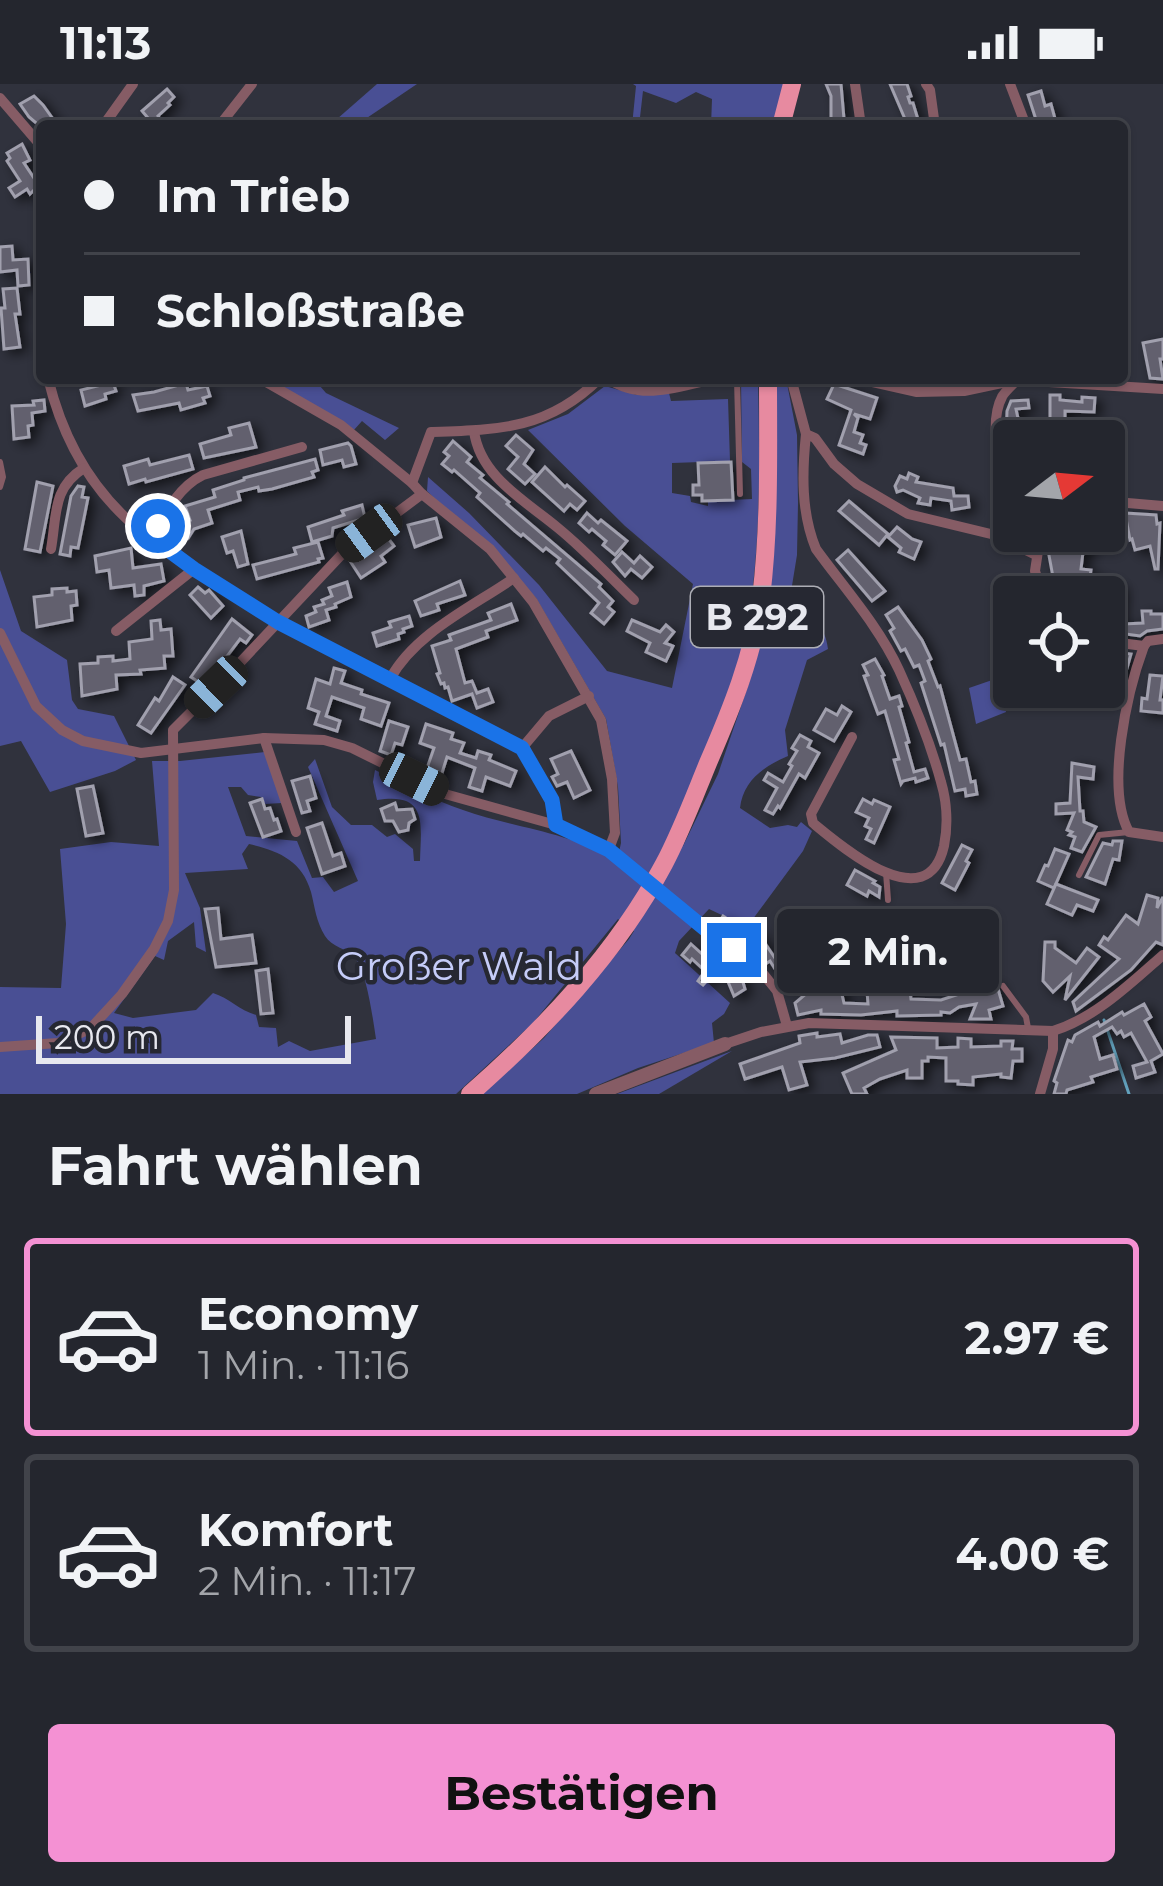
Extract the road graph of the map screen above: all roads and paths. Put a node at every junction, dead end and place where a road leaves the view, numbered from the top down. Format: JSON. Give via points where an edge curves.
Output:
{"nodes":[{"id":1,"x":133,"y":84,"type":"edge"},
{"id":2,"x":252,"y":84,"type":"edge"},
{"id":3,"x":792,"y":84,"type":"edge"},
{"id":4,"x":855,"y":84,"type":"edge"},
{"id":5,"x":926,"y":84,"type":"edge"},
{"id":6,"x":1010,"y":84,"type":"edge"},
{"id":7,"x":0,"y":98,"type":"edge"},
{"id":8,"x":107,"y":120,"type":"edge"},
{"id":9,"x":224,"y":120,"type":"edge"},
{"id":10,"x":783,"y":120,"type":"edge"},
{"id":11,"x":860,"y":120,"type":"edge"},
{"id":12,"x":934,"y":120,"type":"edge"},
{"id":13,"x":1024,"y":120,"type":"edge"},
{"id":14,"x":36,"y":140,"type":"edge"},
{"id":15,"x":49,"y":384,"type":"edge"},
{"id":16,"x":269,"y":384,"type":"edge"},
{"id":17,"x":596,"y":384,"type":"edge"},
{"id":18,"x":617,"y":384,"type":"edge"},
{"id":19,"x":691,"y":384,"type":"edge"},
{"id":20,"x":737,"y":384,"type":"edge"},
{"id":21,"x":768,"y":384,"type":"edge"},
{"id":22,"x":793,"y":384,"type":"edge"},
{"id":23,"x":881,"y":384,"type":"edge"},
{"id":24,"x":916,"y":384,"type":"edge"},
{"id":25,"x":995,"y":384,"type":"edge"},
{"id":26,"x":1012,"y":384,"type":"edge"},
{"id":27,"x":1090,"y":384,"type":"edge"},
{"id":28,"x":1163,"y":389,"type":"edge"},
{"id":29,"x":916,"y":392,"type":"junction"},
{"id":30,"x":997,"y":420,"type":"edge"},
{"id":31,"x":474,"y":431,"type":"junction"},
{"id":32,"x":806,"y":434,"type":"junction"},
{"id":33,"x":302,"y":447,"type":"dead end"},
{"id":34,"x":0,"y":463,"type":"edge"},
{"id":35,"x":84,"y":468,"type":"junction"},
{"id":36,"x":412,"y":482,"type":"junction"},
{"id":37,"x":0,"y":487,"type":"edge"},
{"id":38,"x":422,"y":494,"type":"junction"},
{"id":39,"x":740,"y":494,"type":"dead end"},
{"id":40,"x":1125,"y":503,"type":"edge"},
{"id":41,"x":1163,"y":506,"type":"edge"},
{"id":42,"x":152,"y":538,"type":"junction"},
{"id":43,"x":51,"y":549,"type":"dead end"},
{"id":44,"x":1037,"y":552,"type":"edge"},
{"id":45,"x":1036,"y":555,"type":"junction"},
{"id":46,"x":194,"y":569,"type":"junction"},
{"id":47,"x":1037,"y":576,"type":"edge"},
{"id":48,"x":514,"y":578,"type":"junction"},
{"id":49,"x":634,"y":600,"type":"dead end"},
{"id":50,"x":278,"y":622,"type":"junction"},
{"id":51,"x":116,"y":631,"type":"dead end"},
{"id":52,"x":0,"y":633,"type":"edge"},
{"id":53,"x":1163,"y":639,"type":"edge"},
{"id":54,"x":1125,"y":644,"type":"edge"},
{"id":55,"x":1144,"y":646,"type":"junction"},
{"id":56,"x":390,"y":680,"type":"junction"},
{"id":57,"x":589,"y":696,"type":"junction"},
{"id":58,"x":852,"y":737,"type":"dead end"},
{"id":59,"x":264,"y":738,"type":"junction"},
{"id":60,"x":522,"y":748,"type":"junction"},
{"id":61,"x":171,"y":751,"type":"junction"},
{"id":62,"x":556,"y":825,"type":"junction"},
{"id":63,"x":296,"y":832,"type":"dead end"},
{"id":64,"x":1129,"y":832,"type":"junction"},
{"id":65,"x":1156,"y":836,"type":"edge"},
{"id":66,"x":609,"y":850,"type":"junction"},
{"id":67,"x":886,"y":872,"type":"junction"},
{"id":68,"x":1079,"y":875,"type":"dead end"},
{"id":69,"x":888,"y":900,"type":"dead end"},
{"id":70,"x":1163,"y":956,"type":"edge"},
{"id":71,"x":1003,"y":986,"type":"dead end"},
{"id":72,"x":787,"y":1026,"type":"junction"},
{"id":73,"x":1053,"y":1031,"type":"junction"},
{"id":74,"x":1029,"y":1032,"type":"junction"},
{"id":75,"x":725,"y":1044,"type":"joint"},
{"id":76,"x":0,"y":1047,"type":"edge"},
{"id":77,"x":470,"y":1094,"type":"edge"},
{"id":78,"x":596,"y":1094,"type":"edge"},
{"id":79,"x":1040,"y":1094,"type":"edge"}],
"edges":[{"from":1,"to":8,"type":"street"},
{"from":2,"to":9,"type":"street"},
{"from":3,"to":10,"type":"highway"},
{"from":4,"to":11,"type":"street"},
{"from":5,"to":12,"type":"street"},
{"from":6,"to":13,"type":"street"},
{"from":7,"to":14,"type":"street"},
{"from":15,"to":35,"type":"street"},
{"from":16,"to":36,"type":"street","via":[[341,425]]},
{"from":17,"to":31,"type":"street","via":[[559,412]]},
{"from":18,"to":19,"type":"street","via":[[635,392]]},
{"from":20,"to":39,"type":"lane"},
{"from":21,"to":77,"type":"highway","number":"B 292","via":[[768,528],[757,621],[729,716],[675,842],[626,925],[539,1031]]},
{"from":22,"to":32,"type":"street"},
{"from":23,"to":29,"type":"street"},
{"from":24,"to":29,"type":"street"},
{"from":25,"to":29,"type":"street"},
{"from":26,"to":30,"type":"street"},
{"from":27,"to":28,"type":"street"},
{"from":31,"to":36,"type":"street","via":[[431,432]]},
{"from":31,"to":49,"type":"street","via":[[478,452],[501,482]]},
{"from":32,"to":45,"type":"street","via":[[857,484],[908,514],[995,535]]},
{"from":32,"to":67,"type":"street","via":[[804,505],[815,550],[888,647],[942,783],[946,837],[935,867],[915,879]]},
{"from":33,"to":42,"type":"street","via":[[191,480]]},
{"from":34,"to":37,"type":"lane"},
{"from":35,"to":42,"type":"street"},
{"from":35,"to":43,"type":"street","via":[[62,488]]},
{"from":36,"to":38,"type":"street"},
{"from":38,"to":48,"type":"street"},
{"from":38,"to":50,"type":"street","via":[[343,553]]},
{"from":40,"to":41,"type":"street"},
{"from":42,"to":46,"type":"street"},
{"from":44,"to":45,"type":"street"},
{"from":45,"to":47,"type":"street"},
{"from":46,"to":50,"type":"street"},
{"from":46,"to":51,"type":"street"},
{"from":48,"to":56,"type":"street","via":[[417,644]]},
{"from":48,"to":57,"type":"street"},
{"from":50,"to":56,"type":"street"},
{"from":50,"to":61,"type":"street","via":[[173,730]]},
{"from":52,"to":61,"type":"street","via":[[36,706],[62,730],[117,749]]},
{"from":53,"to":55,"type":"street"},
{"from":54,"to":55,"type":"street"},
{"from":55,"to":64,"type":"street","via":[[1123,725]]},
{"from":56,"to":60,"type":"street"},
{"from":57,"to":60,"type":"street","via":[[549,716]]},
{"from":57,"to":66,"type":"street","via":[[609,749]]},
{"from":58,"to":67,"type":"street","via":[[813,823]]},
{"from":59,"to":61,"type":"street"},
{"from":59,"to":62,"type":"street","via":[[352,748],[445,794]]},
{"from":59,"to":63,"type":"street"},
{"from":60,"to":62,"type":"street","via":[[552,800]]},
{"from":61,"to":76,"type":"street","via":[[174,890],[154,949],[90,1029],[58,1043]]},
{"from":62,"to":66,"type":"street"},
{"from":64,"to":65,"type":"street"},
{"from":64,"to":68,"type":"lane","via":[[1099,836]]},
{"from":66,"to":72,"type":"street","via":[[758,966],[777,991]]},
{"from":67,"to":69,"type":"lane"},
{"from":70,"to":73,"type":"street"},
{"from":71,"to":74,"type":"lane"},
{"from":72,"to":74,"type":"street"},
{"from":72,"to":75,"type":"street"},
{"from":73,"to":74,"type":"street"},
{"from":73,"to":79,"type":"street"},
{"from":75,"to":78,"type":"street"}]}
